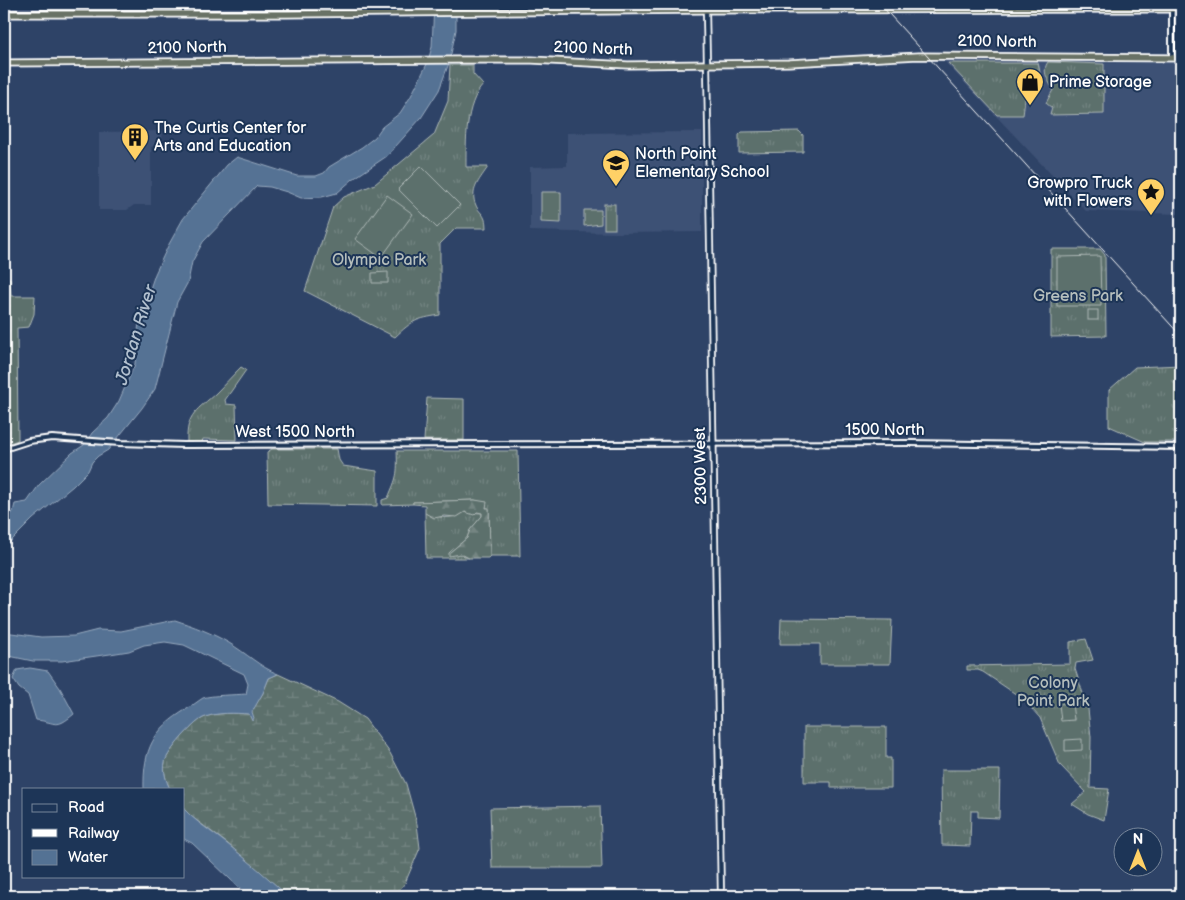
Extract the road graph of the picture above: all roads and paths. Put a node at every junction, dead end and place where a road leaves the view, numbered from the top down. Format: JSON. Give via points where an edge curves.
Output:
{"nodes":[{"id":1,"x":695,"y":4,"type":"edge"},
{"id":2,"x":702,"y":4,"type":"edge"},
{"id":3,"x":710,"y":4,"type":"edge"},
{"id":4,"x":1172,"y":6,"type":"edge"},
{"id":5,"x":1181,"y":9,"type":"edge"},
{"id":6,"x":706,"y":10,"type":"junction"},
{"id":7,"x":651,"y":11,"type":"junction"},
{"id":8,"x":4,"y":14,"type":"edge"},
{"id":9,"x":1172,"y":58,"type":"junction"},
{"id":10,"x":1181,"y":58,"type":"edge"},
{"id":11,"x":4,"y":63,"type":"edge"},
{"id":12,"x":707,"y":64,"type":"junction"},
{"id":13,"x":588,"y":444,"type":"joint"},
{"id":14,"x":713,"y":444,"type":"junction"},
{"id":15,"x":1181,"y":447,"type":"edge"},
{"id":16,"x":4,"y":449,"type":"edge"},
{"id":17,"x":721,"y":896,"type":"edge"}],
"edges":[{"from":1,"to":7,"type":"highway"},
{"from":2,"to":6,"type":"main road"},
{"from":3,"to":6,"type":"main road"},
{"from":4,"to":5,"type":"highway","name":"2100 North"},
{"from":4,"to":6,"type":"highway","name":"2100 North"},
{"from":4,"to":9,"type":"street"},
{"from":6,"to":7,"type":"highway","name":"2100 North"},
{"from":6,"to":12,"type":"main road","name":"2300 West"},
{"from":7,"to":8,"type":"highway","name":"2100 North"},
{"from":9,"to":10,"type":"highway","name":"2100 North"},
{"from":9,"to":12,"type":"highway","name":"2100 North","via":[[918,56]]},
{"from":11,"to":12,"type":"highway","name":"2100 North","via":[[532,60],[628,65]]},
{"from":12,"to":14,"type":"main road","name":"2300 West"},
{"from":13,"to":14,"type":"street","name":"1500 North"},
{"from":13,"to":16,"type":"street","name":"West 1500 North","via":[[184,445],[38,439]]},
{"from":14,"to":15,"type":"street","name":"1500 North"},
{"from":14,"to":17,"type":"main road","name":"2300 West"}]}
